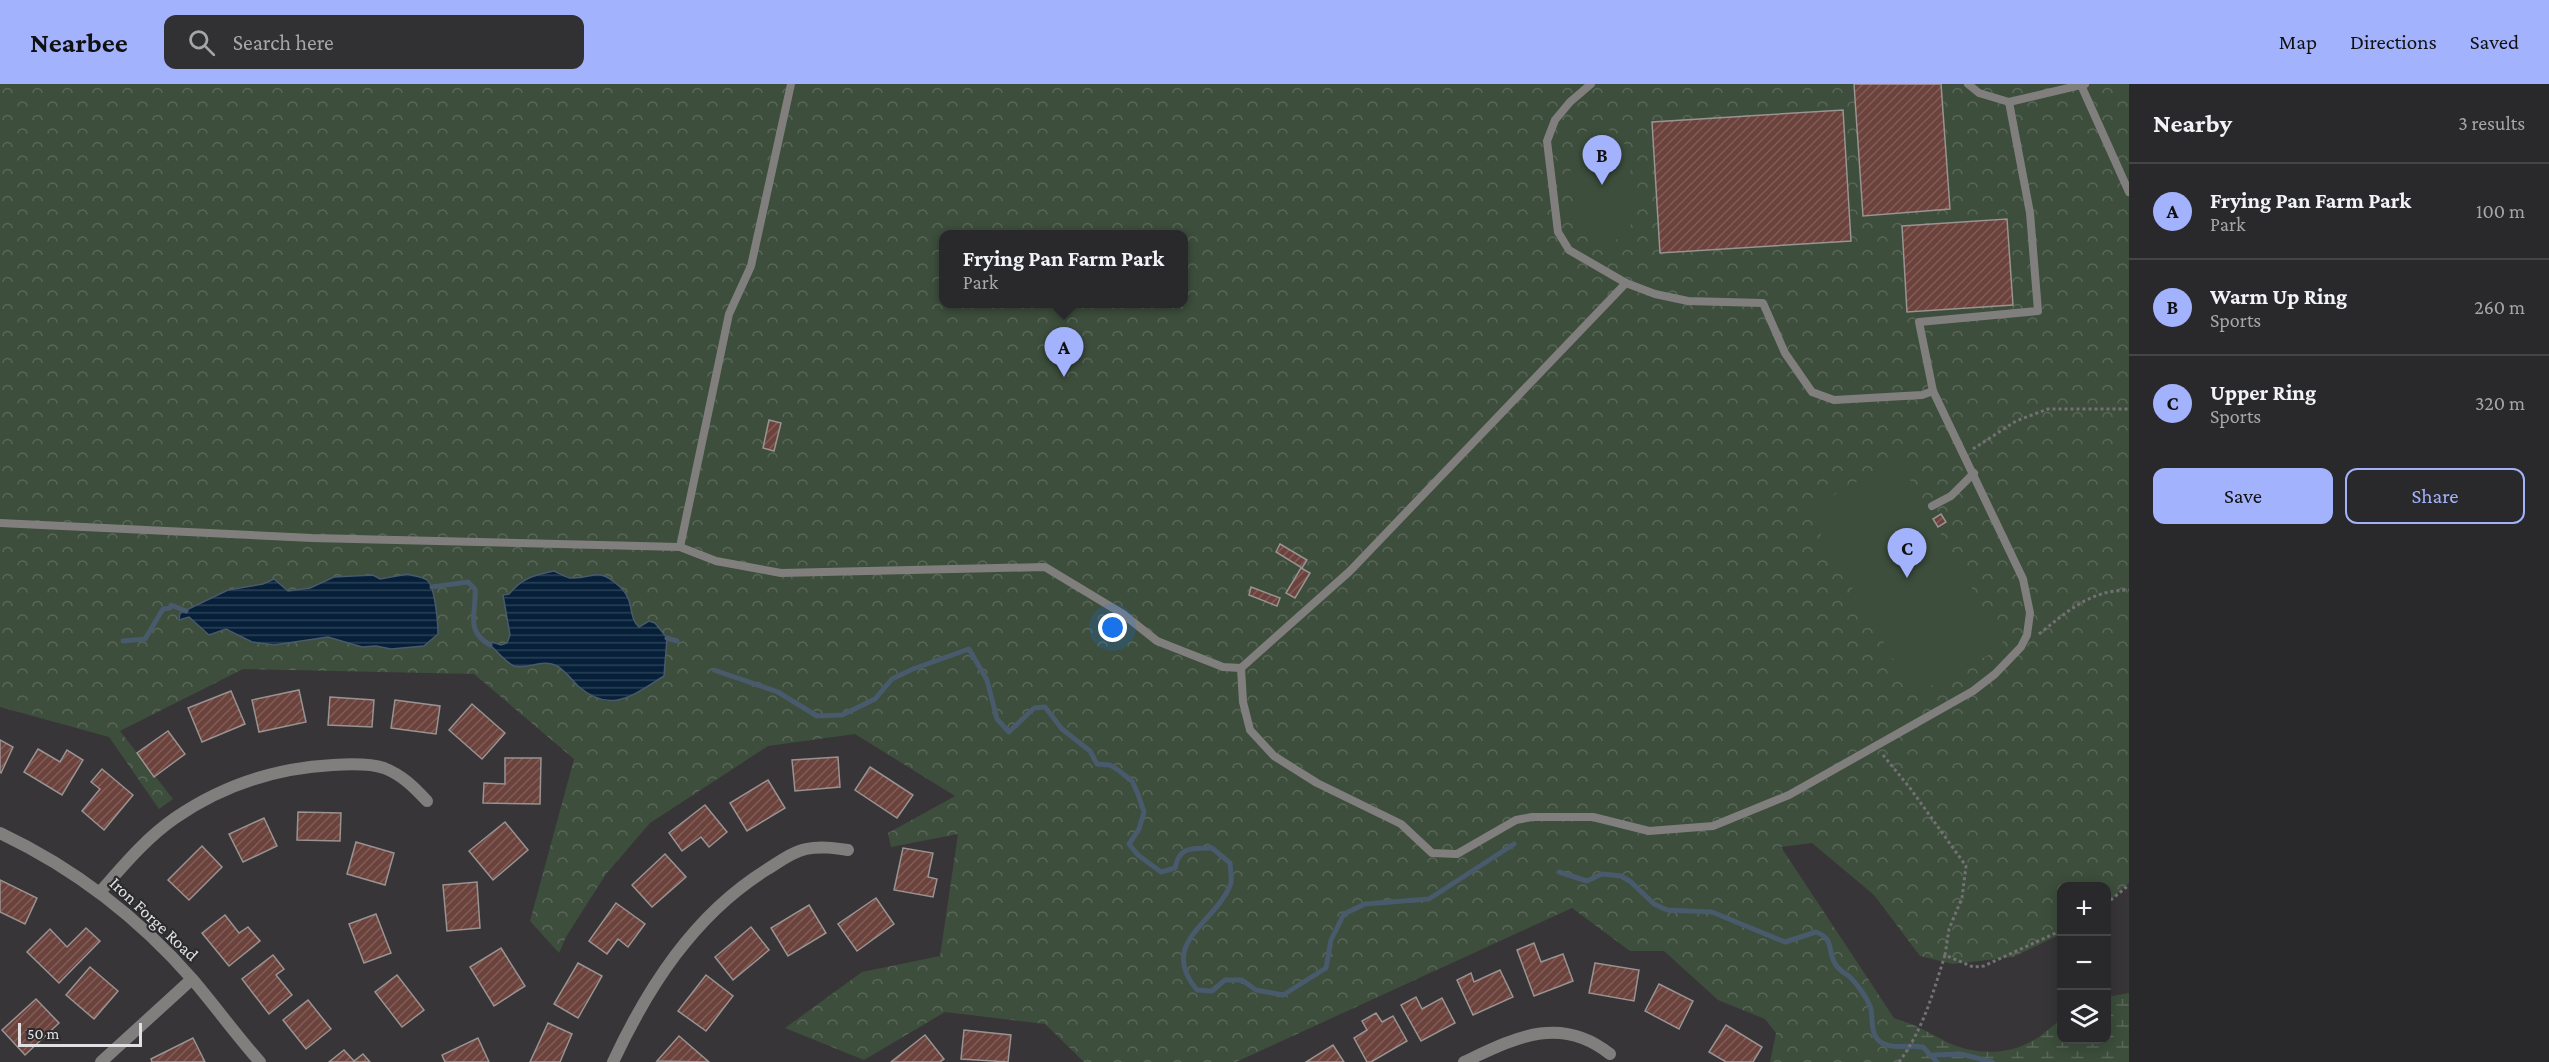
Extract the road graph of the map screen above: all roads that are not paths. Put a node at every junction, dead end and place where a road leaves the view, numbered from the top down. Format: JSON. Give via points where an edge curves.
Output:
{"nodes":[{"id":1,"x":791,"y":84,"type":"edge"},
{"id":2,"x":1591,"y":84,"type":"edge"},
{"id":3,"x":1968,"y":84,"type":"edge"},
{"id":4,"x":2083,"y":85,"type":"edge"},
{"id":5,"x":2009,"y":102,"type":"junction"},
{"id":6,"x":2129,"y":192,"type":"edge"},
{"id":7,"x":1626,"y":283,"type":"junction"},
{"id":8,"x":1933,"y":391,"type":"junction"},
{"id":9,"x":1974,"y":473,"type":"junction"},
{"id":10,"x":1932,"y":506,"type":"dead end"},
{"id":11,"x":0,"y":523,"type":"edge"},
{"id":12,"x":680,"y":547,"type":"junction"},
{"id":13,"x":1241,"y":668,"type":"junction"},
{"id":14,"x":427,"y":801,"type":"dead end"},
{"id":15,"x":0,"y":832,"type":"edge"},
{"id":16,"x":848,"y":850,"type":"dead end"},
{"id":17,"x":100,"y":892,"type":"junction"},
{"id":18,"x":192,"y":979,"type":"junction"},
{"id":19,"x":1610,"y":1054,"type":"dead end"},
{"id":20,"x":100,"y":1062,"type":"edge"},
{"id":21,"x":260,"y":1062,"type":"edge"},
{"id":22,"x":613,"y":1062,"type":"edge"},
{"id":23,"x":1464,"y":1062,"type":"edge"}],
"edges":[{"from":1,"to":12,"type":"lane","via":[[752,266],[726,325]]},
{"from":2,"to":7,"type":"lane","via":[[1555,120],[1547,141],[1558,232],[1569,250]]},
{"from":3,"to":5,"type":"lane","via":[[1979,93]]},
{"from":4,"to":5,"type":"lane"},
{"from":4,"to":6,"type":"lane"},
{"from":5,"to":8,"type":"lane","via":[[2030,213],[2037,311],[1919,322]]},
{"from":7,"to":8,"type":"lane","via":[[1688,301],[1762,303],[1785,353],[1812,392],[1834,400]]},
{"from":7,"to":13,"type":"lane","via":[[1350,571]]},
{"from":8,"to":9,"type":"lane"},
{"from":9,"to":10,"type":"lane","via":[[1951,496]]},
{"from":9,"to":13,"type":"lane","via":[[2023,579],[2030,613],[2021,647],[1973,691],[1789,795],[1713,826],[1649,831],[1593,817],[1532,817],[1515,820],[1457,854],[1432,853],[1401,824],[1317,783],[1274,756],[1250,730]]},
{"from":11,"to":12,"type":"lane","via":[[312,538]]},
{"from":12,"to":13,"type":"lane","via":[[716,561],[781,573],[1045,567],[1157,641],[1223,667]]},
{"from":14,"to":17,"type":"street","via":[[408,781],[371,765],[303,767],[255,778],[209,797],[175,817],[137,850]]},
{"from":15,"to":17,"type":"street","name":"Iron Forge Road","via":[[39,851]]},
{"from":16,"to":22,"type":"street","via":[[819,847],[791,854],[753,878],[717,909],[684,943],[656,981]]},
{"from":17,"to":18,"type":"street","name":"Iron Forge Road","via":[[149,933]]},
{"from":18,"to":20,"type":"street"},
{"from":18,"to":21,"type":"street","name":"Iron Forge Road"},
{"from":19,"to":23,"type":"street","via":[[1596,1042],[1572,1033],[1548,1032],[1511,1040]]}]}
